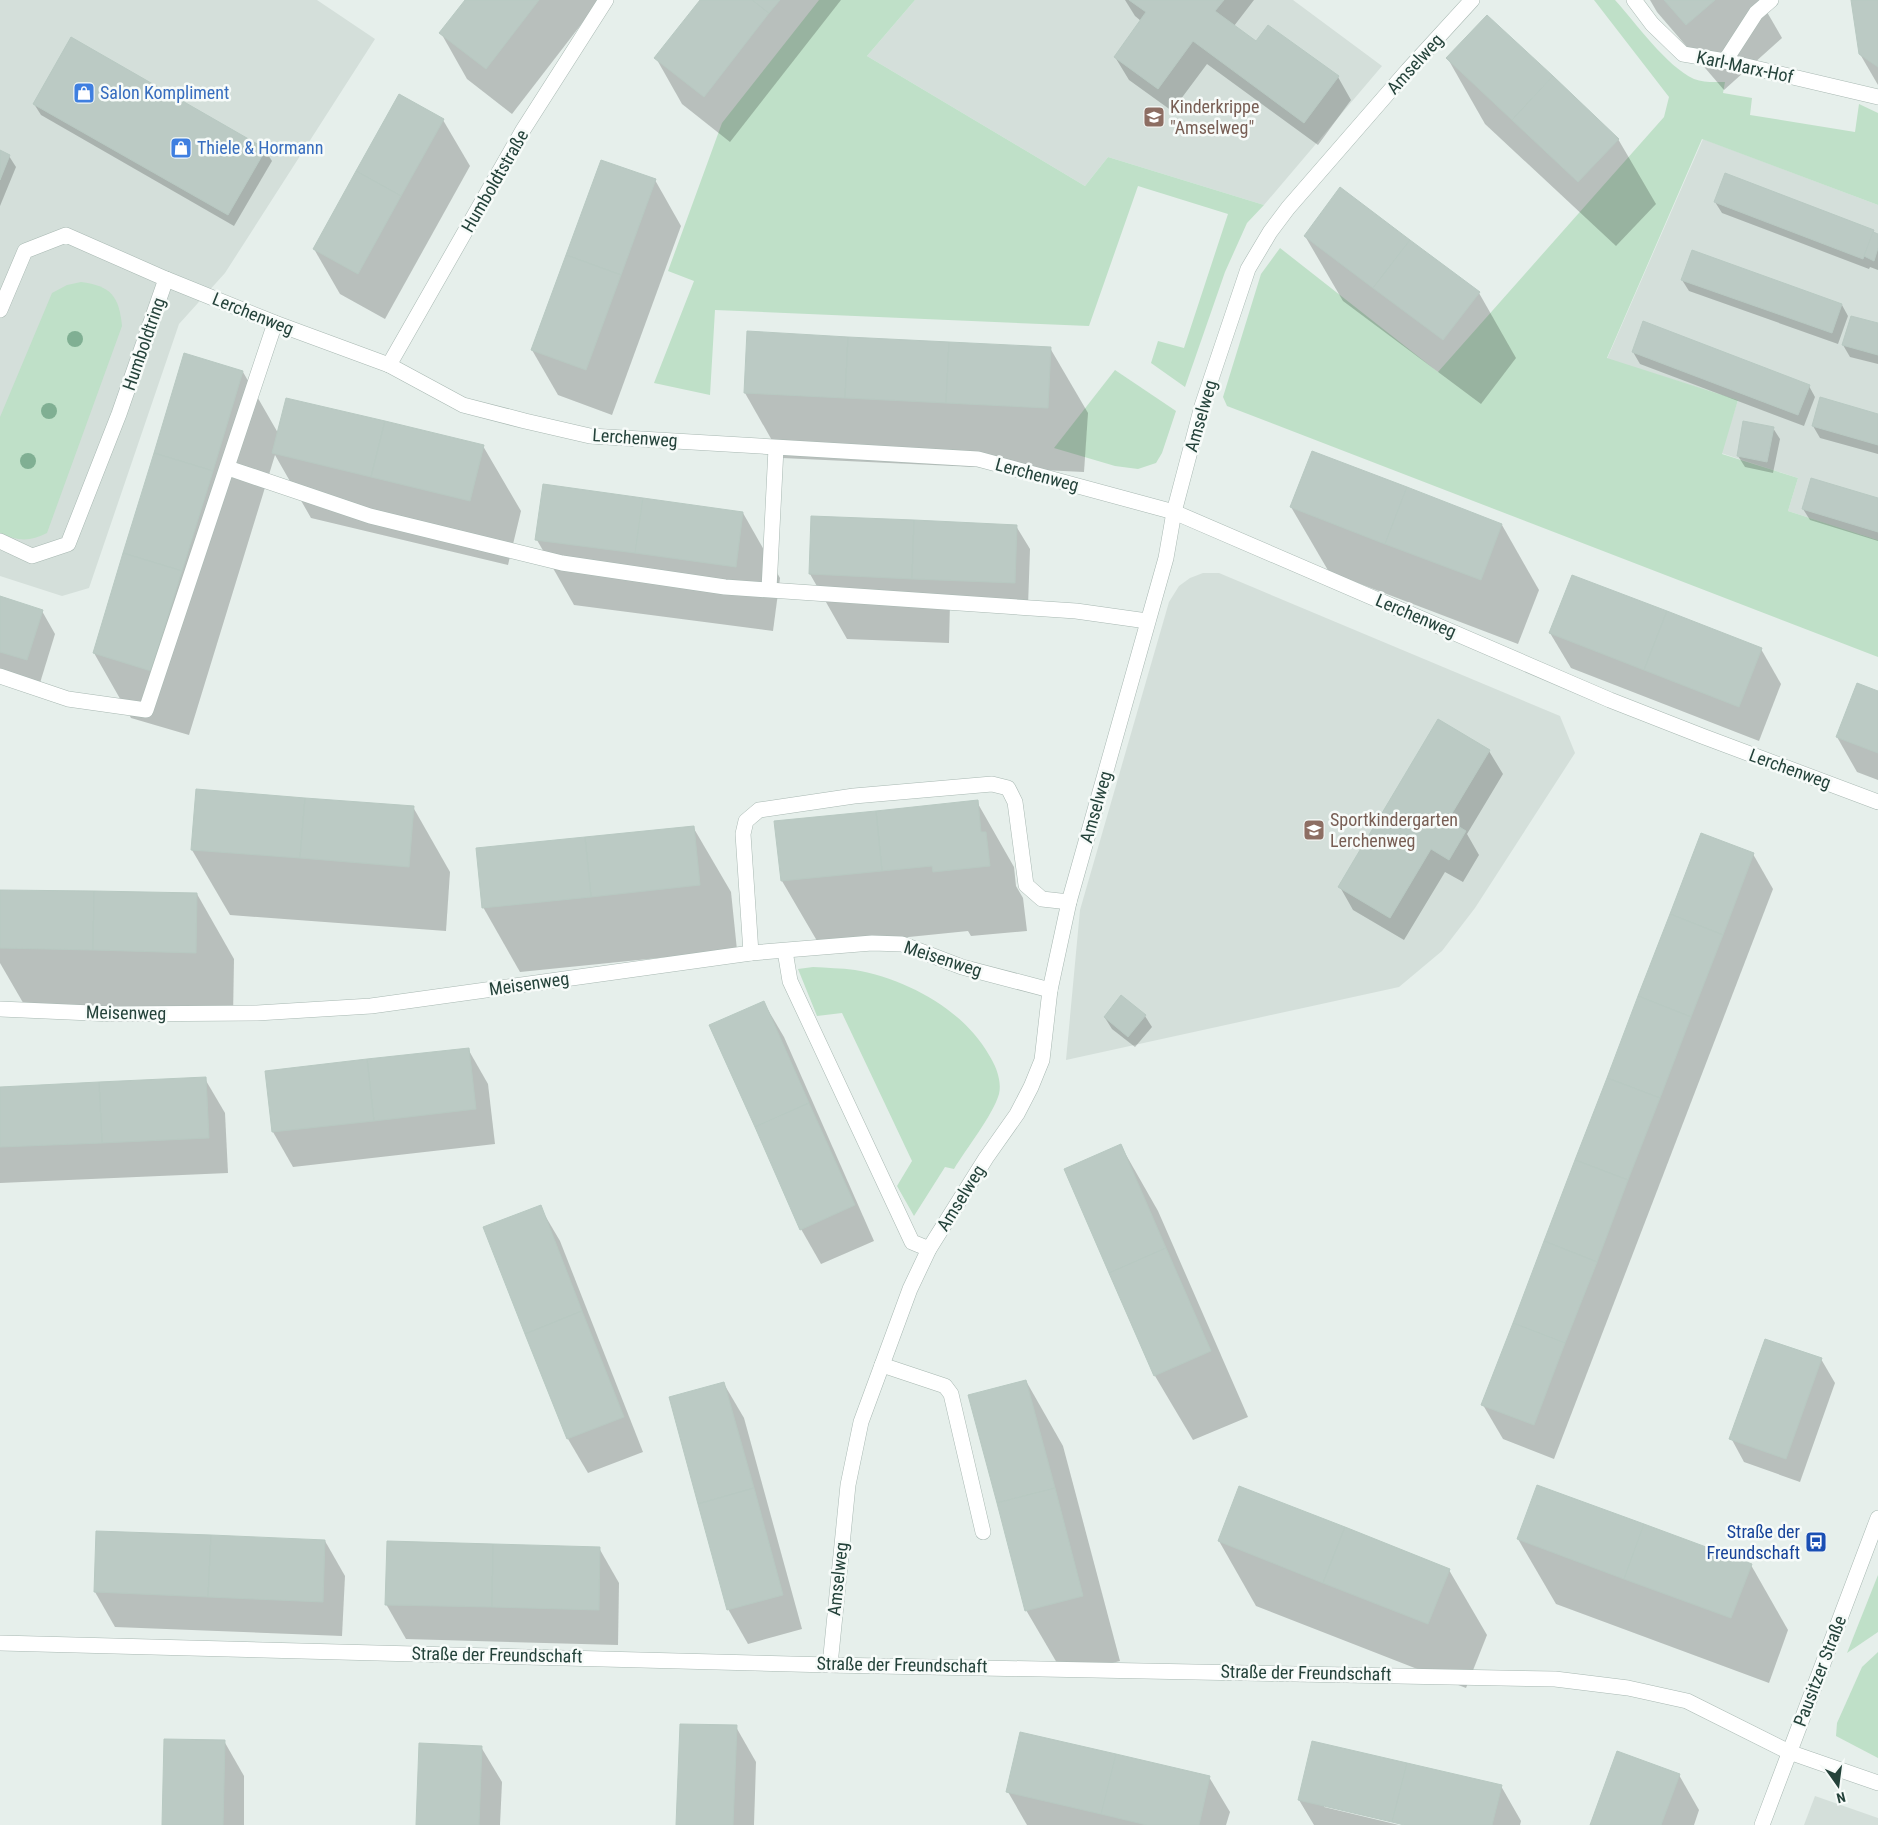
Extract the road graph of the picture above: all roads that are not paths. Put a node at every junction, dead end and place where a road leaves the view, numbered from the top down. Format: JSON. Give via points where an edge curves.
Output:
{"nodes":[{"id":1,"x":606,"y":0,"type":"edge"},
{"id":2,"x":1472,"y":0,"type":"edge"},
{"id":3,"x":1634,"y":0,"type":"edge"},
{"id":4,"x":1771,"y":0,"type":"edge"},
{"id":5,"x":1725,"y":61,"type":"junction"},
{"id":6,"x":1878,"y":97,"type":"edge"},
{"id":7,"x":166,"y":279,"type":"junction"},
{"id":8,"x":0,"y":310,"type":"edge"},
{"id":9,"x":275,"y":324,"type":"junction"},
{"id":10,"x":389,"y":365,"type":"junction"},
{"id":11,"x":776,"y":448,"type":"junction"},
{"id":12,"x":228,"y":468,"type":"junction"},
{"id":13,"x":1174,"y":512,"type":"junction"},
{"id":14,"x":0,"y":541,"type":"edge"},
{"id":15,"x":769,"y":589,"type":"junction"},
{"id":16,"x":1147,"y":621,"type":"junction"},
{"id":17,"x":0,"y":676,"type":"edge"},
{"id":18,"x":1878,"y":802,"type":"edge"},
{"id":19,"x":1069,"y":902,"type":"junction"},
{"id":20,"x":785,"y":951,"type":"junction"},
{"id":21,"x":751,"y":953,"type":"junction"},
{"id":22,"x":1050,"y":990,"type":"junction"},
{"id":23,"x":0,"y":1009,"type":"edge"},
{"id":24,"x":929,"y":1248,"type":"junction"},
{"id":25,"x":882,"y":1365,"type":"junction"},
{"id":26,"x":1878,"y":1518,"type":"edge"},
{"id":27,"x":982,"y":1532,"type":"dead end"},
{"id":28,"x":0,"y":1643,"type":"edge"},
{"id":29,"x":830,"y":1665,"type":"junction"},
{"id":30,"x":1789,"y":1752,"type":"junction"},
{"id":31,"x":1878,"y":1783,"type":"edge"},
{"id":32,"x":1762,"y":1825,"type":"edge"}],
"edges":[{"from":1,"to":10,"type":"street","name":"Humboldtstraße","via":[[524,130]]},
{"from":2,"to":13,"type":"street","name":"Amselweg","via":[[1288,208],[1257,251],[1202,406]]},
{"from":3,"to":5,"type":"street","name":"Karl-Marx-Hof","via":[[1652,24],[1683,54]]},
{"from":4,"to":5,"type":"street","via":[[1756,13]]},
{"from":5,"to":6,"type":"street","name":"Karl-Marx-Hof"},
{"from":7,"to":8,"type":"street","name":"Humboldtring","via":[[66,234],[25,251]]},
{"from":7,"to":9,"type":"street","name":"Lerchenweg"},
{"from":7,"to":14,"type":"street","name":"Humboldtring","via":[[119,414],[68,544],[32,556]]},
{"from":9,"to":10,"type":"street","name":"Lerchenweg"},
{"from":9,"to":12,"type":"street"},
{"from":10,"to":11,"type":"street","name":"Lerchenweg","via":[[463,405],[590,436]]},
{"from":11,"to":13,"type":"street","name":"Lerchenweg","via":[[978,459]]},
{"from":11,"to":15,"type":"street"},
{"from":12,"to":15,"type":"street","via":[[370,516],[562,563],[726,587]]},
{"from":12,"to":17,"type":"street","via":[[146,710],[68,698]]},
{"from":13,"to":16,"type":"street","name":"Amselweg","via":[[1166,558]]},
{"from":13,"to":18,"type":"street","name":"Lerchenweg","via":[[1610,700]]},
{"from":15,"to":16,"type":"street","via":[[1076,611]]},
{"from":16,"to":19,"type":"street","name":"Amselweg"},
{"from":19,"to":21,"type":"street","via":[[1042,899],[1026,885],[1015,802],[1008,788],[992,784],[759,810],[746,821],[743,834]]},
{"from":19,"to":22,"type":"street","name":"Amselweg"},
{"from":20,"to":21,"type":"street","name":"Meisenweg"},
{"from":20,"to":22,"type":"street","name":"Meisenweg","via":[[872,943],[902,944],[962,968]]},
{"from":20,"to":24,"type":"street","via":[[790,981],[912,1242]]},
{"from":21,"to":23,"type":"street","name":"Meisenweg","via":[[371,1006],[257,1013],[114,1014]]},
{"from":22,"to":24,"type":"street","name":"Amselweg","via":[[1042,1060],[1031,1087],[1017,1114]]},
{"from":24,"to":25,"type":"street","name":"Amselweg"},
{"from":25,"to":27,"type":"street","via":[[945,1386],[951,1394]]},
{"from":25,"to":29,"type":"street","name":"Amselweg","via":[[861,1422],[848,1485]]},
{"from":26,"to":30,"type":"street","name":"Pausitzer Straße"},
{"from":28,"to":29,"type":"street","name":"Straße der Freundschaft"},
{"from":29,"to":30,"type":"street","name":"Straße der Freundschaft","via":[[1555,1679],[1628,1688],[1687,1701]]},
{"from":30,"to":31,"type":"street","name":"Straße der Freundschaft"},
{"from":30,"to":32,"type":"street","name":"Pausitzer Straße"}]}
